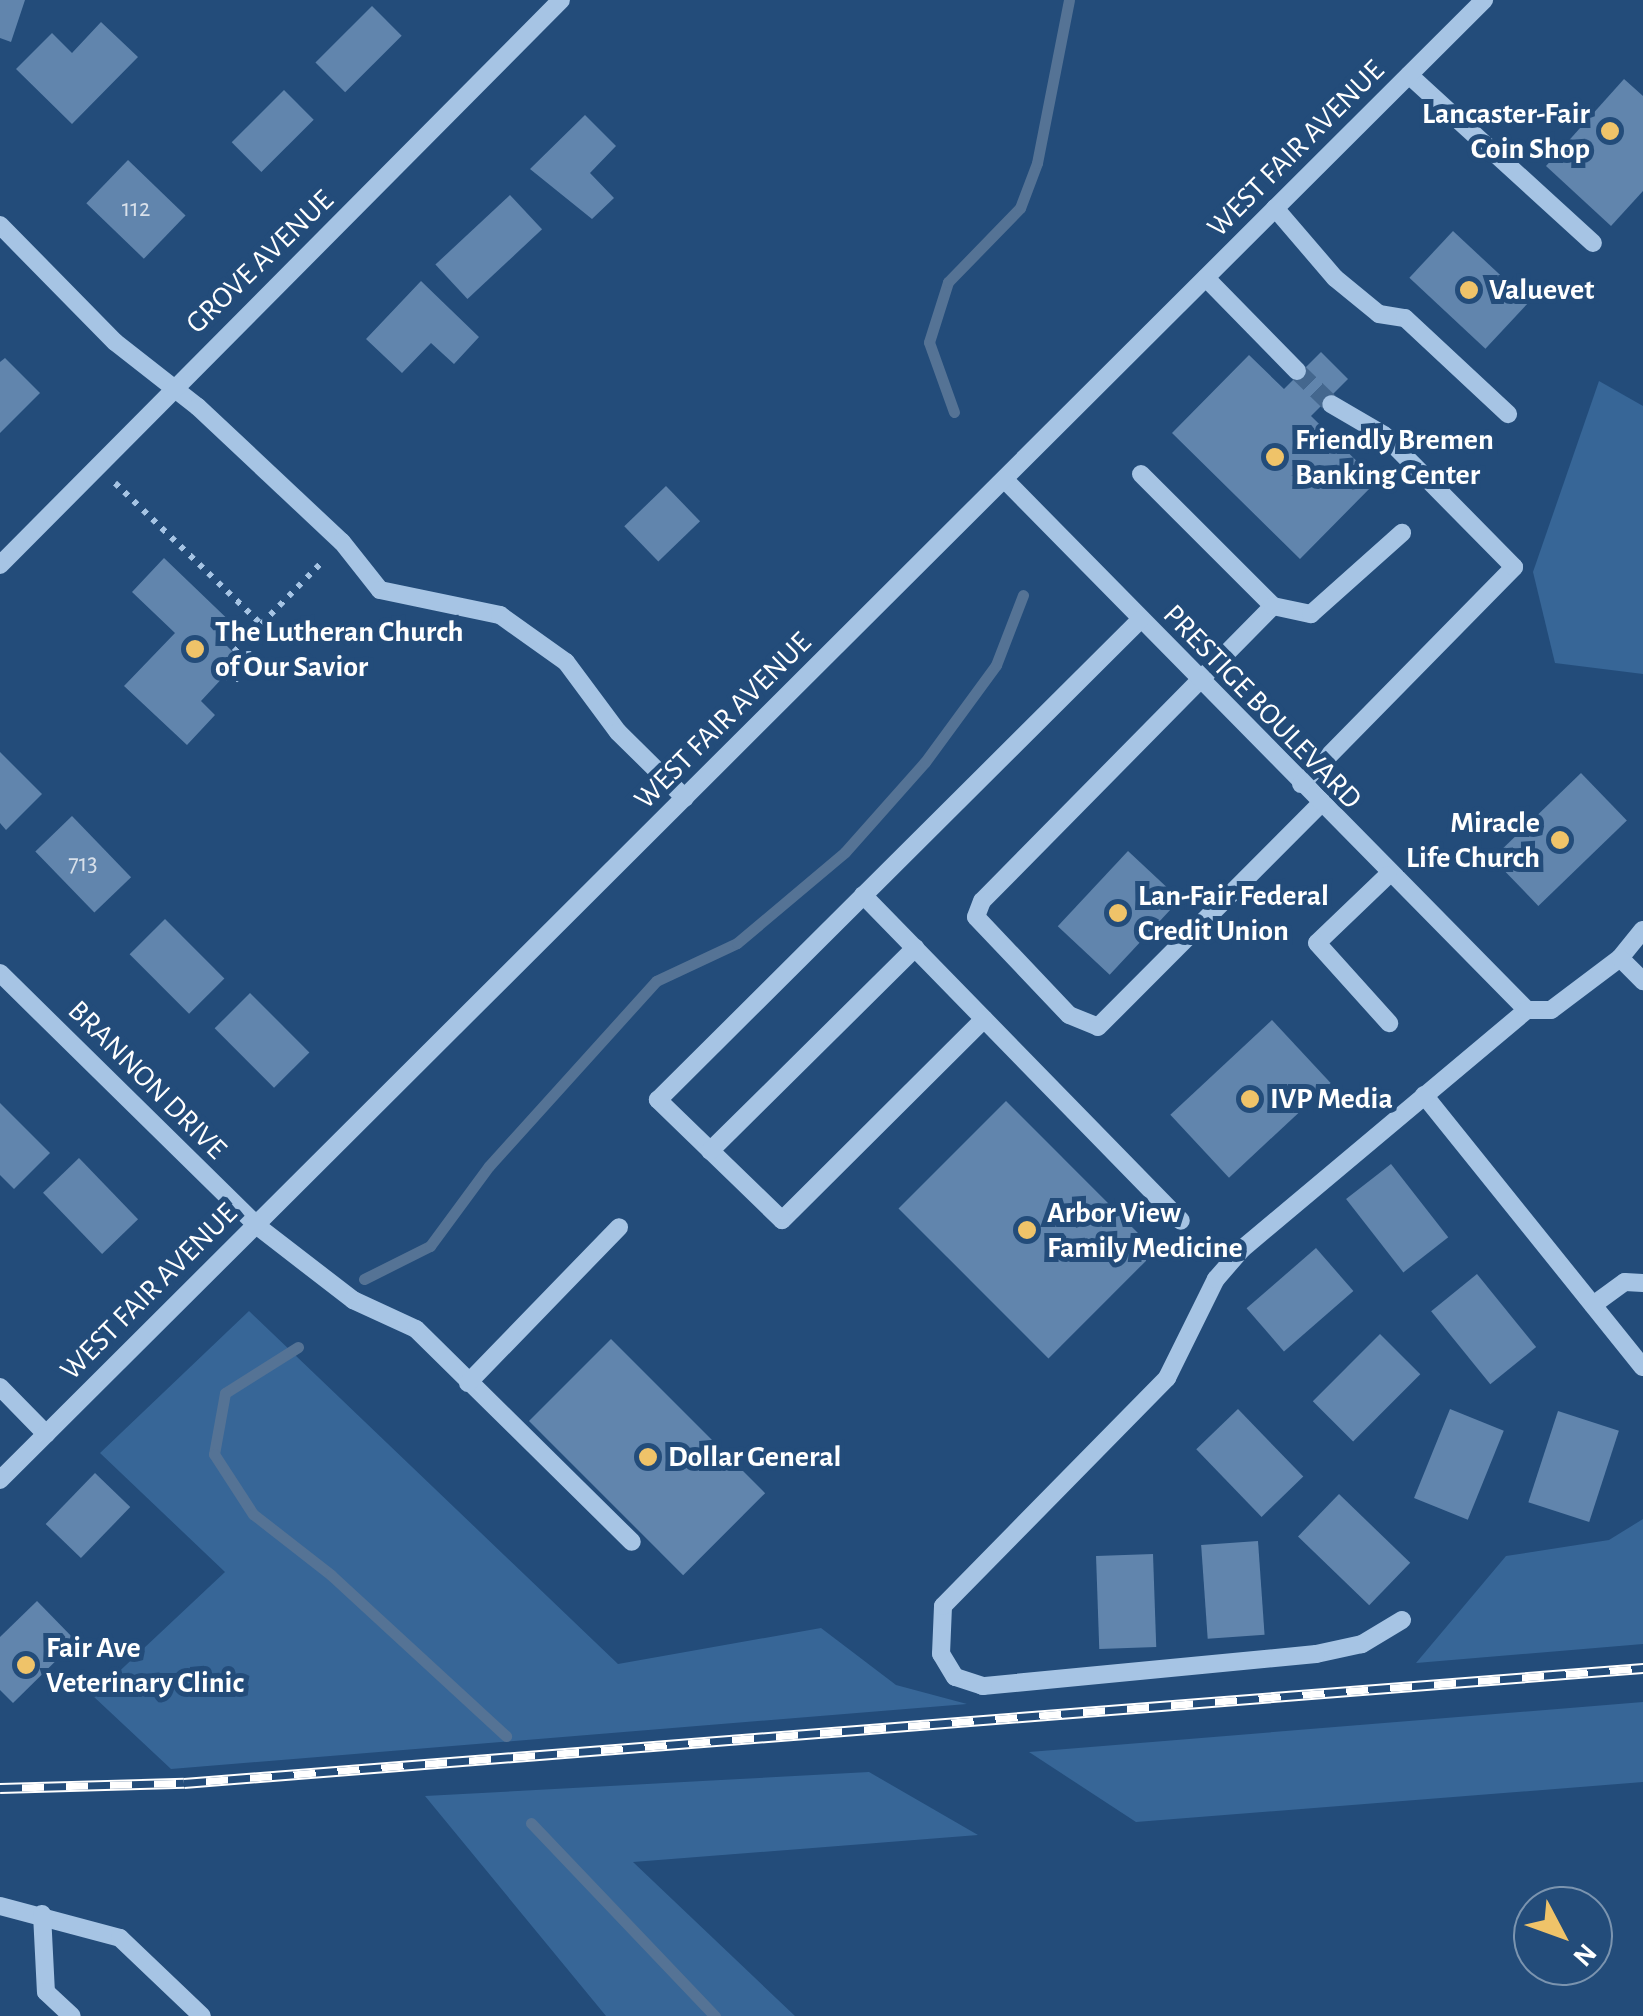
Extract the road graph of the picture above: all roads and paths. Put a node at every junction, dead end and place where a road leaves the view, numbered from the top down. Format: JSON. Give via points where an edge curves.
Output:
{"nodes":[{"id":1,"x":560,"y":0,"type":"edge"},
{"id":2,"x":1484,"y":0,"type":"edge"},
{"id":3,"x":1409,"y":74,"type":"junction"},
{"id":4,"x":1275,"y":208,"type":"junction"},
{"id":5,"x":0,"y":225,"type":"edge"},
{"id":6,"x":1593,"y":243,"type":"dead end"},
{"id":7,"x":1206,"y":278,"type":"junction"},
{"id":8,"x":1296,"y":371,"type":"tunnel mouth"},
{"id":9,"x":174,"y":387,"type":"junction"},
{"id":10,"x":1330,"y":404,"type":"tunnel mouth"},
{"id":11,"x":1508,"y":414,"type":"dead end"},
{"id":12,"x":96,"y":465,"type":"junction"},
{"id":13,"x":1141,"y":474,"type":"dead end"},
{"id":14,"x":1005,"y":480,"type":"junction"},
{"id":15,"x":1402,"y":532,"type":"dead end"},
{"id":16,"x":342,"y":542,"type":"junction"},
{"id":17,"x":0,"y":565,"type":"edge"},
{"id":18,"x":1272,"y":606,"type":"junction"},
{"id":19,"x":1140,"y":620,"type":"junction"},
{"id":20,"x":260,"y":623,"type":"junction"},
{"id":21,"x":247,"y":638,"type":"junction"},
{"id":22,"x":234,"y":652,"type":"dead end"},
{"id":23,"x":224,"y":676,"type":"dead end"},
{"id":24,"x":1199,"y":681,"type":"junction"},
{"id":25,"x":1300,"y":784,"type":"junction"},
{"id":26,"x":685,"y":798,"type":"junction"},
{"id":27,"x":1319,"y":805,"type":"junction"},
{"id":28,"x":1388,"y":875,"type":"junction"},
{"id":29,"x":863,"y":895,"type":"junction"},
{"id":30,"x":1643,"y":930,"type":"edge"},
{"id":31,"x":915,"y":948,"type":"junction"},
{"id":32,"x":1620,"y":958,"type":"junction"},
{"id":33,"x":0,"y":972,"type":"edge"},
{"id":34,"x":1643,"y":981,"type":"edge"},
{"id":35,"x":1527,"y":1010,"type":"junction"},
{"id":36,"x":984,"y":1019,"type":"junction"},
{"id":37,"x":1390,"y":1023,"type":"dead end"},
{"id":38,"x":1424,"y":1095,"type":"junction"},
{"id":39,"x":710,"y":1151,"type":"junction"},
{"id":40,"x":1181,"y":1221,"type":"dead end"},
{"id":41,"x":256,"y":1225,"type":"junction"},
{"id":42,"x":618,"y":1227,"type":"dead end"},
{"id":43,"x":1643,"y":1283,"type":"edge"},
{"id":44,"x":1593,"y":1305,"type":"junction"},
{"id":45,"x":1643,"y":1367,"type":"edge"},
{"id":46,"x":468,"y":1383,"type":"junction"},
{"id":47,"x":0,"y":1387,"type":"edge"},
{"id":48,"x":46,"y":1434,"type":"junction"},
{"id":49,"x":0,"y":1480,"type":"edge"},
{"id":50,"x":632,"y":1542,"type":"dead end"},
{"id":51,"x":1402,"y":1620,"type":"dead end"},
{"id":52,"x":0,"y":1906,"type":"edge"},
{"id":53,"x":42,"y":1914,"type":"junction"},
{"id":54,"x":72,"y":2016,"type":"edge"},
{"id":55,"x":202,"y":2016,"type":"edge"}],
"edges":[{"from":1,"to":9,"type":"street","name":"GROVE AVENUE"},
{"from":2,"to":3,"type":"street","name":"WEST FAIR AVENUE"},
{"from":3,"to":4,"type":"street","name":"WEST FAIR AVENUE"},
{"from":3,"to":6,"type":"street"},
{"from":4,"to":7,"type":"street","name":"WEST FAIR AVENUE"},
{"from":4,"to":11,"type":"street","via":[[1335,278],[1379,314],[1405,318]]},
{"from":5,"to":9,"type":"street","via":[[115,342]]},
{"from":7,"to":8,"type":"street"},
{"from":7,"to":14,"type":"street","name":"WEST FAIR AVENUE"},
{"from":9,"to":12,"type":"street","name":"GROVE AVENUE"},
{"from":9,"to":16,"type":"street"},
{"from":10,"to":25,"type":"street","via":[[1384,435],[1514,567]]},
{"from":12,"to":17,"type":"street","name":"GROVE AVENUE"},
{"from":12,"to":20,"type":"path"},
{"from":13,"to":18,"type":"street"},
{"from":14,"to":19,"type":"street","name":"PRESTIGE BOULEVARD"},
{"from":14,"to":26,"type":"street","name":"WEST FAIR AVENUE"},
{"from":15,"to":18,"type":"street","via":[[1311,614]]},
{"from":16,"to":20,"type":"path"},
{"from":16,"to":26,"type":"street","via":[[380,590],[500,616],[566,662],[618,732]]},
{"from":18,"to":24,"type":"street"},
{"from":19,"to":24,"type":"street","name":"PRESTIGE BOULEVARD"},
{"from":19,"to":29,"type":"street"},
{"from":20,"to":21,"type":"path"},
{"from":21,"to":22,"type":"path"},
{"from":21,"to":23,"type":"path","via":[[250,668],[235,680]]},
{"from":24,"to":25,"type":"street","name":"PRESTIGE BOULEVARD"},
{"from":24,"to":27,"type":"street","via":[[982,901],[976,917],[1069,1014],[1098,1027]]},
{"from":25,"to":27,"type":"street","name":"PRESTIGE BOULEVARD"},
{"from":26,"to":41,"type":"street","name":"WEST FAIR AVENUE"},
{"from":27,"to":28,"type":"street","name":"PRESTIGE BOULEVARD"},
{"from":28,"to":35,"type":"street","name":"PRESTIGE BOULEVARD"},
{"from":28,"to":37,"type":"street","via":[[1317,942]]},
{"from":29,"to":31,"type":"street"},
{"from":29,"to":39,"type":"street","via":[[658,1100]]},
{"from":30,"to":32,"type":"street"},
{"from":31,"to":36,"type":"street"},
{"from":31,"to":39,"type":"street"},
{"from":32,"to":34,"type":"street"},
{"from":32,"to":35,"type":"street","via":[[1551,1010]]},
{"from":33,"to":41,"type":"street","name":"BRANNON DRIVE"},
{"from":35,"to":38,"type":"street"},
{"from":36,"to":39,"type":"street","via":[[782,1220]]},
{"from":36,"to":40,"type":"street"},
{"from":38,"to":44,"type":"street"},
{"from":38,"to":51,"type":"street","via":[[1216,1279],[1167,1378],[943,1606],[941,1654],[955,1678],[982,1686],[1316,1654],[1362,1644]]},
{"from":41,"to":46,"type":"street","name":"BRANNON DRIVE","via":[[353,1300],[416,1329]]},
{"from":41,"to":48,"type":"street","name":"WEST FAIR AVENUE"},
{"from":42,"to":46,"type":"street"},
{"from":43,"to":44,"type":"street","via":[[1626,1282]]},
{"from":44,"to":45,"type":"street"},
{"from":46,"to":50,"type":"street","name":"BRANNON DRIVE"},
{"from":47,"to":48,"type":"street"},
{"from":48,"to":49,"type":"street","name":"WEST FAIR AVENUE"},
{"from":52,"to":53,"type":"street"},
{"from":53,"to":54,"type":"street","via":[[46,1992]]},
{"from":53,"to":55,"type":"street","via":[[120,1938]]}]}
